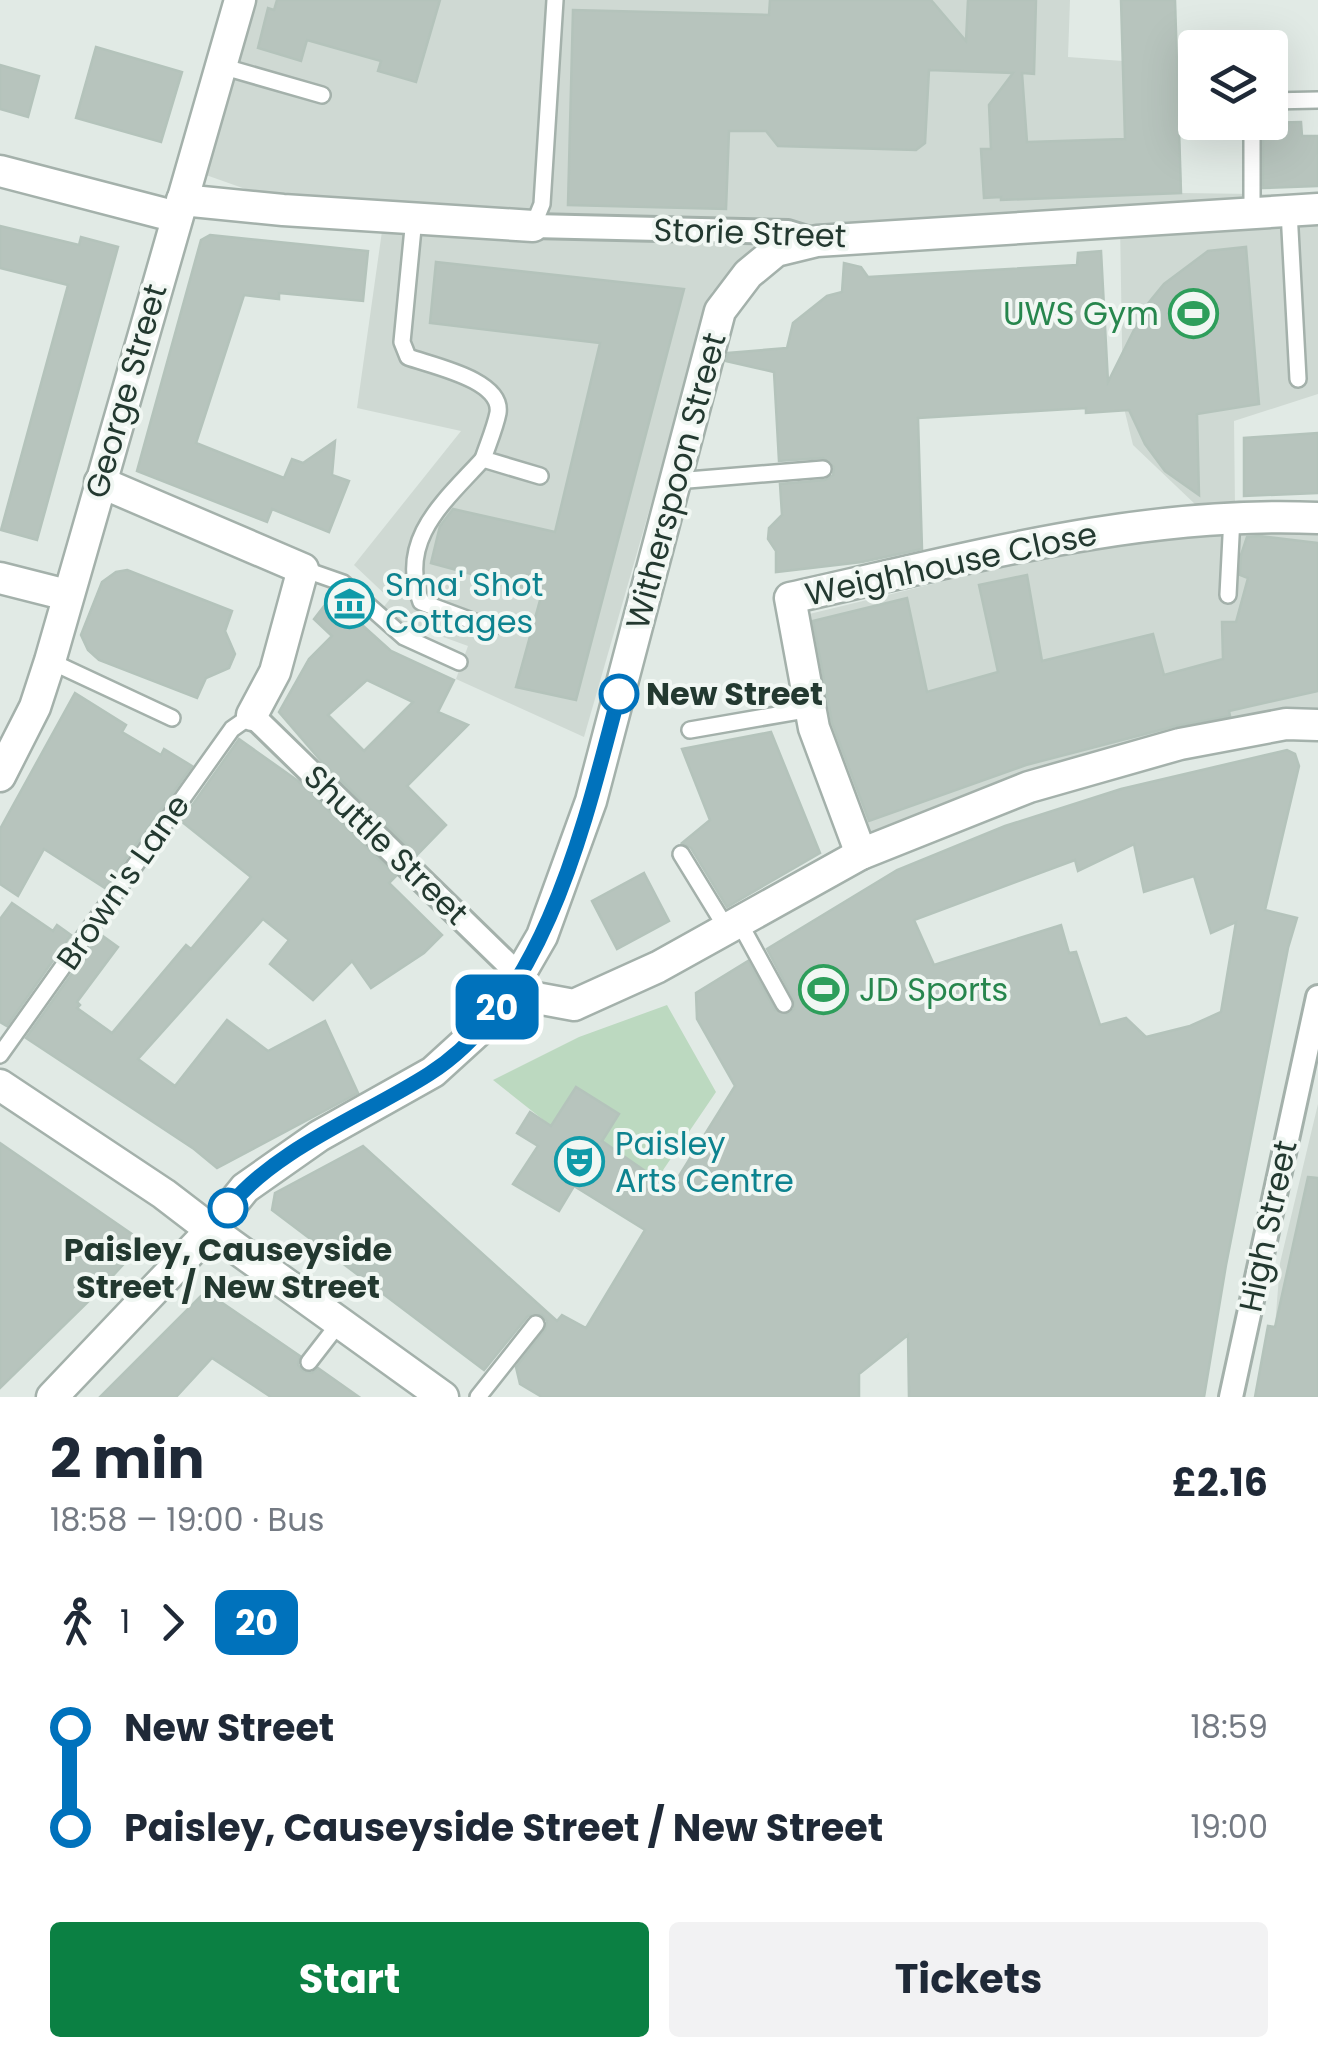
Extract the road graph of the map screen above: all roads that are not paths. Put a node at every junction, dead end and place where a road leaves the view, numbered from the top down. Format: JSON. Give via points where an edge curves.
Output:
{"nodes":[{"id":1,"x":240,"y":0,"type":"edge"},
{"id":2,"x":555,"y":0,"type":"edge"},
{"id":3,"x":221,"y":66,"type":"junction"},
{"id":4,"x":322,"y":94,"type":"dead end"},
{"id":5,"x":1318,"y":100,"type":"edge"},
{"id":6,"x":1288,"y":101,"type":"edge"},
{"id":7,"x":1252,"y":140,"type":"edge"},
{"id":8,"x":0,"y":171,"type":"edge"},
{"id":9,"x":180,"y":208,"type":"junction"},
{"id":10,"x":1303,"y":210,"type":"edge"},
{"id":11,"x":1252,"y":214,"type":"junction"},
{"id":12,"x":414,"y":218,"type":"junction"},
{"id":13,"x":532,"y":226,"type":"junction"},
{"id":14,"x":817,"y":241,"type":"junction"},
{"id":15,"x":1298,"y":379,"type":"dead end"},
{"id":16,"x":483,"y":459,"type":"junction"},
{"id":17,"x":823,"y":469,"type":"dead end"},
{"id":18,"x":540,"y":476,"type":"dead end"},
{"id":19,"x":676,"y":481,"type":"junction"},
{"id":20,"x":100,"y":482,"type":"junction"},
{"id":21,"x":1232,"y":517,"type":"junction"},
{"id":22,"x":1318,"y":518,"type":"edge"},
{"id":23,"x":303,"y":568,"type":"junction"},
{"id":24,"x":0,"y":578,"type":"edge"},
{"id":25,"x":67,"y":595,"type":"junction"},
{"id":26,"x":1228,"y":595,"type":"dead end"},
{"id":27,"x":490,"y":628,"type":"dead end"},
{"id":28,"x":50,"y":661,"type":"junction"},
{"id":29,"x":459,"y":662,"type":"dead end"},
{"id":30,"x":811,"y":709,"type":"junction"},
{"id":31,"x":252,"y":714,"type":"junction"},
{"id":32,"x":172,"y":718,"type":"dead end"},
{"id":33,"x":1318,"y":725,"type":"edge"},
{"id":34,"x":690,"y":730,"type":"dead end"},
{"id":35,"x":0,"y":776,"type":"edge"},
{"id":36,"x":681,"y":854,"type":"dead end"},
{"id":37,"x":861,"y":854,"type":"junction"},
{"id":38,"x":733,"y":925,"type":"junction"},
{"id":39,"x":514,"y":984,"type":"junction"},
{"id":40,"x":1318,"y":997,"type":"edge"},
{"id":41,"x":784,"y":1004,"type":"dead end"},
{"id":42,"x":0,"y":1055,"type":"edge"},
{"id":43,"x":0,"y":1084,"type":"edge"},
{"id":44,"x":211,"y":1230,"type":"junction"},
{"id":45,"x":340,"y":1322,"type":"junction"},
{"id":46,"x":536,"y":1324,"type":"dead end"},
{"id":47,"x":310,"y":1362,"type":"dead end"},
{"id":48,"x":52,"y":1397,"type":"edge"},
{"id":49,"x":443,"y":1397,"type":"edge"},
{"id":50,"x":478,"y":1397,"type":"edge"},
{"id":51,"x":1231,"y":1397,"type":"edge"}],
"edges":[{"from":1,"to":3,"type":"street","name":"George Street"},
{"from":2,"to":13,"type":"lane","via":[[541,98],[542,204]]},
{"from":3,"to":4,"type":"lane"},
{"from":3,"to":9,"type":"street","name":"George Street"},
{"from":5,"to":6,"type":"lane"},
{"from":7,"to":11,"type":"lane"},
{"from":8,"to":9,"type":"street","name":"Storie Street"},
{"from":9,"to":12,"type":"street","name":"Storie Street"},
{"from":9,"to":20,"type":"street","name":"George Street"},
{"from":10,"to":11,"type":"street","name":"Storie Street"},
{"from":10,"to":15,"type":"lane"},
{"from":11,"to":14,"type":"street","name":"Storie Street"},
{"from":12,"to":13,"type":"street","name":"Storie Street"},
{"from":12,"to":16,"type":"lane","via":[[402,342],[408,357],[487,386],[496,398],[499,410]]},
{"from":13,"to":14,"type":"street","name":"Storie Street","via":[[788,232]]},
{"from":14,"to":19,"type":"street","name":"Witherspoon Street","via":[[776,251],[720,311]]},
{"from":16,"to":18,"type":"lane"},
{"from":16,"to":27,"type":"lane","via":[[426,522],[414,585],[420,602]]},
{"from":17,"to":19,"type":"lane"},
{"from":19,"to":39,"type":"street","name":"Witherspoon Street","via":[[591,800],[542,936]]},
{"from":20,"to":23,"type":"street"},
{"from":20,"to":25,"type":"street","name":"George Street"},
{"from":21,"to":22,"type":"street","name":"Weighhouse Close"},
{"from":21,"to":26,"type":"lane"},
{"from":21,"to":30,"type":"street","name":"Weighhouse Close","via":[[1113,530],[790,598]]},
{"from":23,"to":29,"type":"lane","via":[[343,584],[404,637]]},
{"from":23,"to":31,"type":"street","via":[[275,672]]},
{"from":24,"to":25,"type":"street"},
{"from":25,"to":28,"type":"street","name":"George Street"},
{"from":28,"to":32,"type":"lane"},
{"from":28,"to":35,"type":"street","name":"George Street"},
{"from":30,"to":34,"type":"lane"},
{"from":30,"to":37,"type":"street","name":"Weighhouse Close"},
{"from":31,"to":39,"type":"street","name":"Shuttle Street"},
{"from":31,"to":42,"type":"lane","name":"Brown's Lane","via":[[232,729]]},
{"from":33,"to":37,"type":"street","via":[[1286,724],[1161,749],[1029,788]]},
{"from":36,"to":38,"type":"lane"},
{"from":37,"to":38,"type":"street"},
{"from":38,"to":39,"type":"street","via":[[574,1005]]},
{"from":38,"to":41,"type":"lane"},
{"from":39,"to":44,"type":"street","via":[[478,1031],[433,1072],[245,1188]]},
{"from":40,"to":51,"type":"street","name":"High Street"},
{"from":43,"to":44,"type":"street"},
{"from":44,"to":45,"type":"street"},
{"from":44,"to":48,"type":"street"},
{"from":45,"to":47,"type":"lane"},
{"from":45,"to":49,"type":"street"},
{"from":46,"to":50,"type":"lane"}]}
